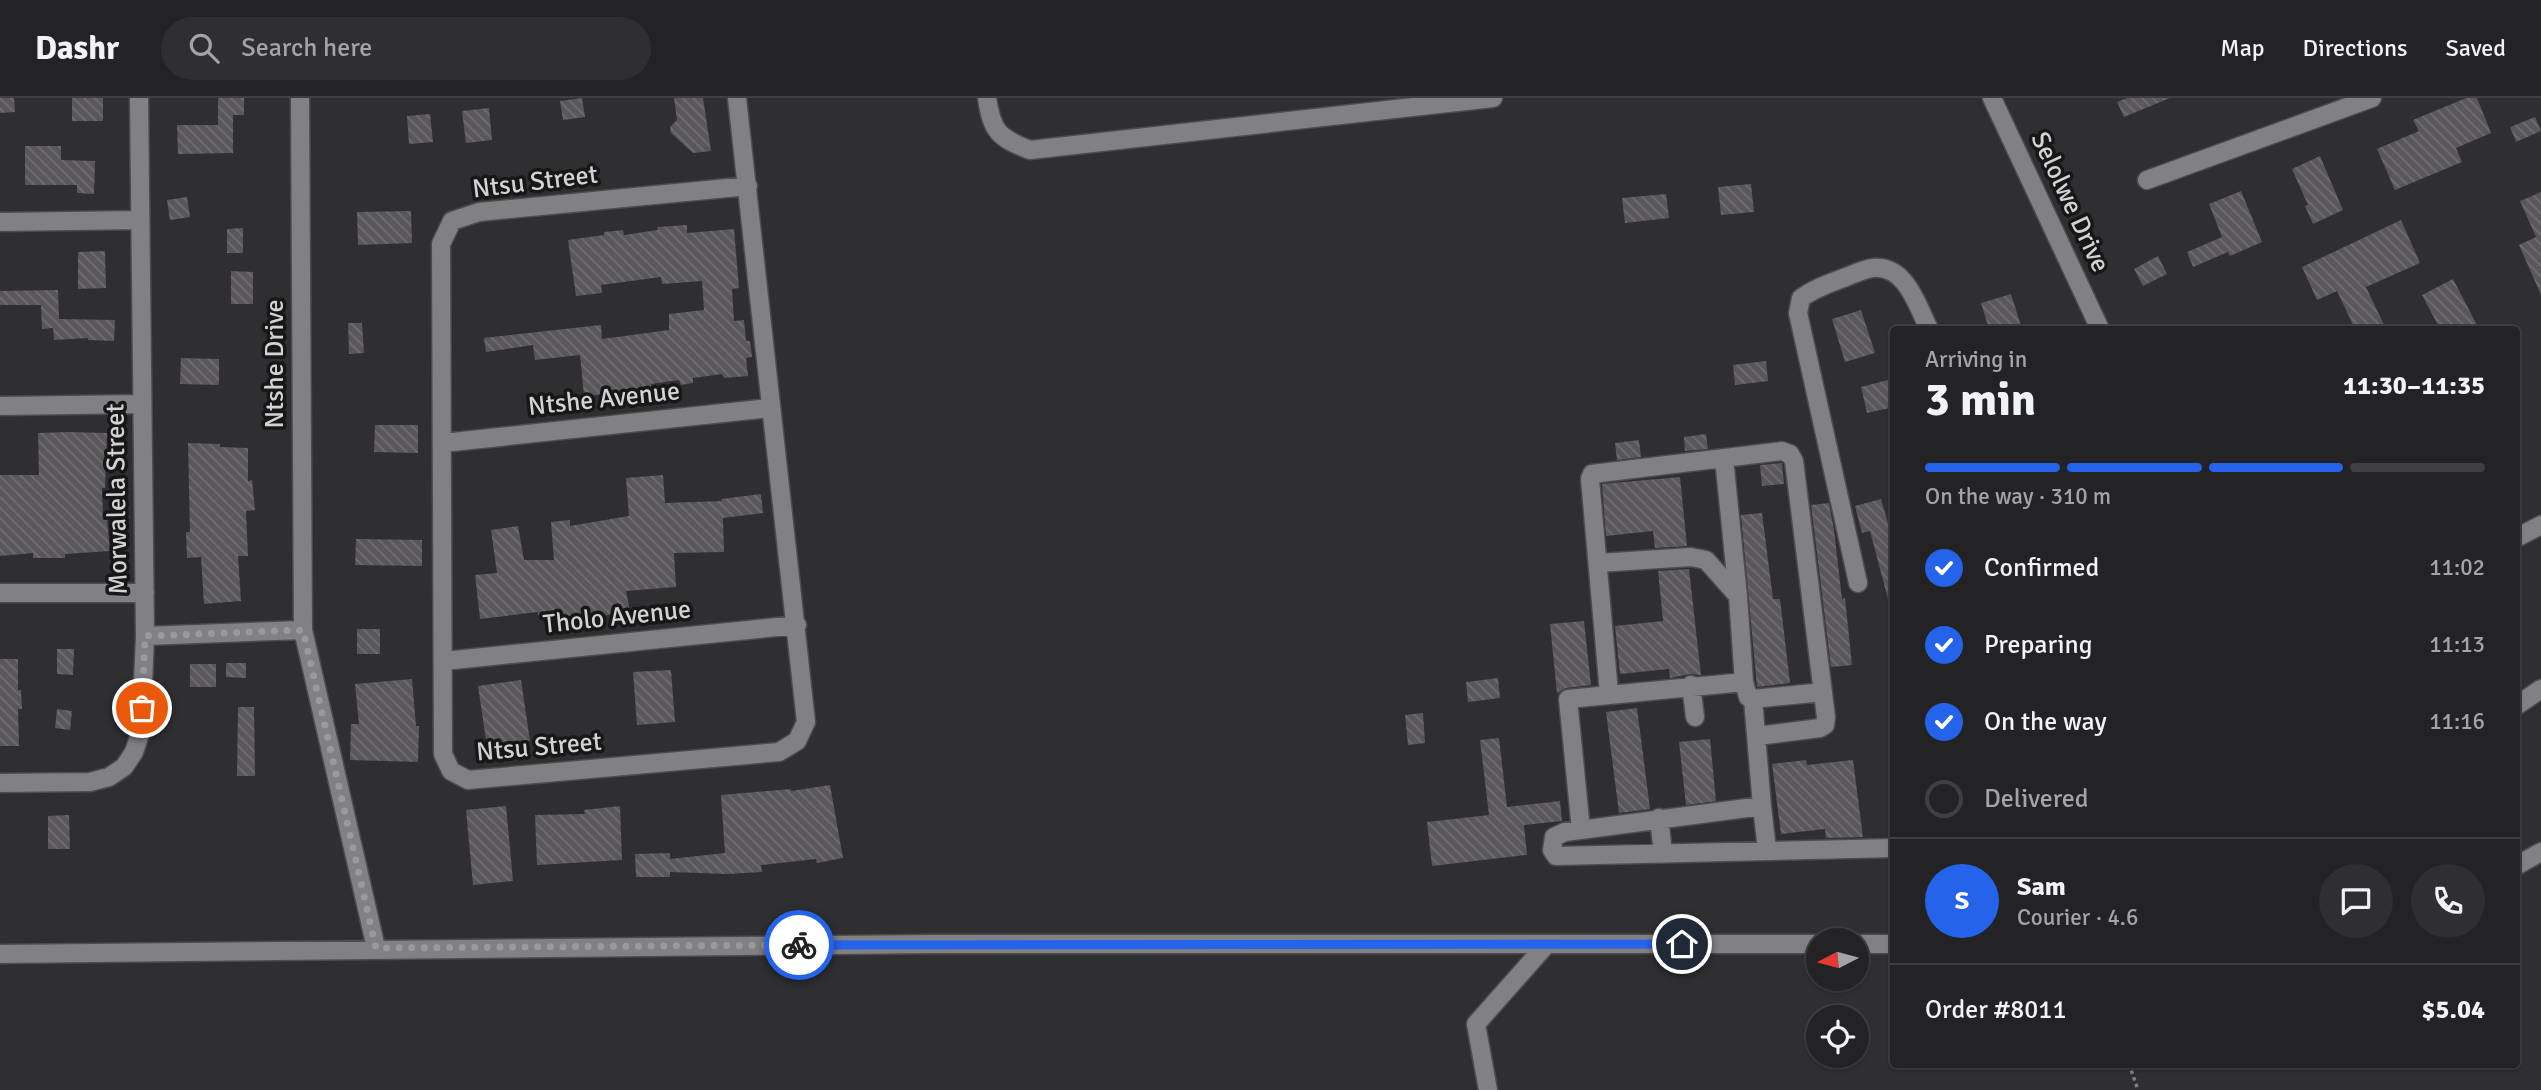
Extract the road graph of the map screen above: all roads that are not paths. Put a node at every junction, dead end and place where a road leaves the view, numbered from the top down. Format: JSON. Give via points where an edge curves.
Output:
{"nodes":[{"id":1,"x":139,"y":98,"type":"edge"},
{"id":2,"x":300,"y":98,"type":"edge"},
{"id":3,"x":737,"y":98,"type":"edge"},
{"id":4,"x":987,"y":98,"type":"edge"},
{"id":5,"x":1493,"y":98,"type":"edge"},
{"id":6,"x":1992,"y":98,"type":"edge"},
{"id":7,"x":2372,"y":98,"type":"edge"},
{"id":8,"x":2147,"y":180,"type":"dead end"},
{"id":9,"x":748,"y":186,"type":"junction"},
{"id":10,"x":140,"y":220,"type":"junction"},
{"id":11,"x":0,"y":222,"type":"edge"},
{"id":12,"x":1927,"y":326,"type":"edge"},
{"id":13,"x":2099,"y":326,"type":"edge"},
{"id":14,"x":142,"y":404,"type":"junction"},
{"id":15,"x":0,"y":406,"type":"edge"},
{"id":16,"x":770,"y":408,"type":"junction"},
{"id":17,"x":443,"y":443,"type":"junction"},
{"id":18,"x":1724,"y":458,"type":"junction"},
{"id":19,"x":2541,"y":526,"type":"edge"},
{"id":20,"x":2520,"y":536,"type":"edge"},
{"id":21,"x":1598,"y":562,"type":"junction"},
{"id":22,"x":1858,"y":583,"type":"dead end"},
{"id":23,"x":0,"y":593,"type":"edge"},
{"id":24,"x":145,"y":593,"type":"junction"},
{"id":25,"x":1738,"y":596,"type":"junction"},
{"id":26,"x":797,"y":625,"type":"junction"},
{"id":27,"x":303,"y":630,"type":"junction"},
{"id":28,"x":145,"y":636,"type":"junction"},
{"id":29,"x":444,"y":661,"type":"junction"},
{"id":30,"x":1744,"y":682,"type":"junction"},
{"id":31,"x":1691,"y":685,"type":"junction"},
{"id":32,"x":2541,"y":690,"type":"edge"},
{"id":33,"x":1823,"y":692,"type":"junction"},
{"id":34,"x":1609,"y":693,"type":"junction"},
{"id":35,"x":1753,"y":699,"type":"junction"},
{"id":36,"x":2520,"y":703,"type":"edge"},
{"id":37,"x":1695,"y":717,"type":"dead end"},
{"id":38,"x":1757,"y":736,"type":"junction"},
{"id":39,"x":0,"y":783,"type":"edge"},
{"id":40,"x":1762,"y":806,"type":"junction"},
{"id":41,"x":1658,"y":818,"type":"junction"},
{"id":42,"x":1581,"y":830,"type":"junction"},
{"id":43,"x":1890,"y":848,"type":"edge"},
{"id":44,"x":1767,"y":850,"type":"junction"},
{"id":45,"x":2541,"y":852,"type":"edge"},
{"id":46,"x":1663,"y":853,"type":"junction"},
{"id":47,"x":2520,"y":864,"type":"edge"},
{"id":48,"x":1806,"y":944,"type":"edge"},
{"id":49,"x":1869,"y":944,"type":"edge"},
{"id":50,"x":1890,"y":944,"type":"edge"},
{"id":51,"x":1546,"y":945,"type":"junction"},
{"id":52,"x":376,"y":948,"type":"junction"},
{"id":53,"x":0,"y":954,"type":"edge"},
{"id":54,"x":1488,"y":1090,"type":"edge"}],
"edges":[{"from":1,"to":10,"type":"street","name":"Morwalela Street"},
{"from":2,"to":27,"type":"street","name":"Ntshe Drive"},
{"from":3,"to":9,"type":"street","name":"Ntsu Street"},
{"from":4,"to":5,"type":"street","via":[[990,120],[1005,140],[1030,150]]},
{"from":6,"to":13,"type":"street","name":"Selolwe Drive"},
{"from":7,"to":8,"type":"street"},
{"from":9,"to":16,"type":"street","name":"Ntsu Street"},
{"from":9,"to":17,"type":"street","name":"Ntsu Street","via":[[480,212],[452,221],[441,244]]},
{"from":10,"to":11,"type":"street"},
{"from":10,"to":14,"type":"street","name":"Morwalela Street"},
{"from":12,"to":22,"type":"street","via":[[1909,287],[1897,274],[1884,269],[1872,268],[1801,298],[1798,313]]},
{"from":14,"to":15,"type":"street"},
{"from":14,"to":24,"type":"street","name":"Morwalela Street"},
{"from":16,"to":17,"type":"street","name":"Ntshe Avenue"},
{"from":16,"to":26,"type":"street","name":"Ntsu Street"},
{"from":17,"to":29,"type":"street","name":"Ntsu Street"},
{"from":18,"to":21,"type":"street","via":[[1591,474]]},
{"from":18,"to":25,"type":"street"},
{"from":18,"to":33,"type":"street","via":[[1782,451],[1794,461]]},
{"from":19,"to":20,"type":"street"},
{"from":21,"to":25,"type":"street","via":[[1706,560]]},
{"from":21,"to":34,"type":"street"},
{"from":23,"to":24,"type":"street"},
{"from":24,"to":28,"type":"street","name":"Morwalela Street"},
{"from":25,"to":30,"type":"street"},
{"from":26,"to":29,"type":"street","name":"Tholo Avenue"},
{"from":26,"to":29,"type":"street","name":"Ntsu Street","via":[[806,722],[797,741],[779,752],[468,780],[451,771],[443,754]]},
{"from":27,"to":28,"type":"street"},
{"from":27,"to":52,"type":"street","name":"Ntshe Drive"},
{"from":28,"to":39,"type":"street","name":"Morwalela Street","via":[[141,732],[124,767],[90,782]]},
{"from":30,"to":31,"type":"street"},
{"from":30,"to":35,"type":"street"},
{"from":31,"to":34,"type":"street"},
{"from":31,"to":37,"type":"street"},
{"from":32,"to":36,"type":"street"},
{"from":33,"to":35,"type":"street"},
{"from":33,"to":38,"type":"street","via":[[1825,725]]},
{"from":34,"to":42,"type":"street","via":[[1568,699],[1567,703]]},
{"from":35,"to":38,"type":"street"},
{"from":38,"to":40,"type":"street"},
{"from":40,"to":41,"type":"street"},
{"from":40,"to":44,"type":"street"},
{"from":41,"to":42,"type":"street"},
{"from":41,"to":46,"type":"street"},
{"from":42,"to":46,"type":"street","via":[[1554,837],[1556,856]]},
{"from":43,"to":44,"type":"street"},
{"from":44,"to":46,"type":"street"},
{"from":45,"to":47,"type":"street"},
{"from":48,"to":51,"type":"street"},
{"from":49,"to":50,"type":"street"},
{"from":51,"to":52,"type":"street"},
{"from":51,"to":54,"type":"street","via":[[1476,1024]]},
{"from":52,"to":53,"type":"street"}]}
